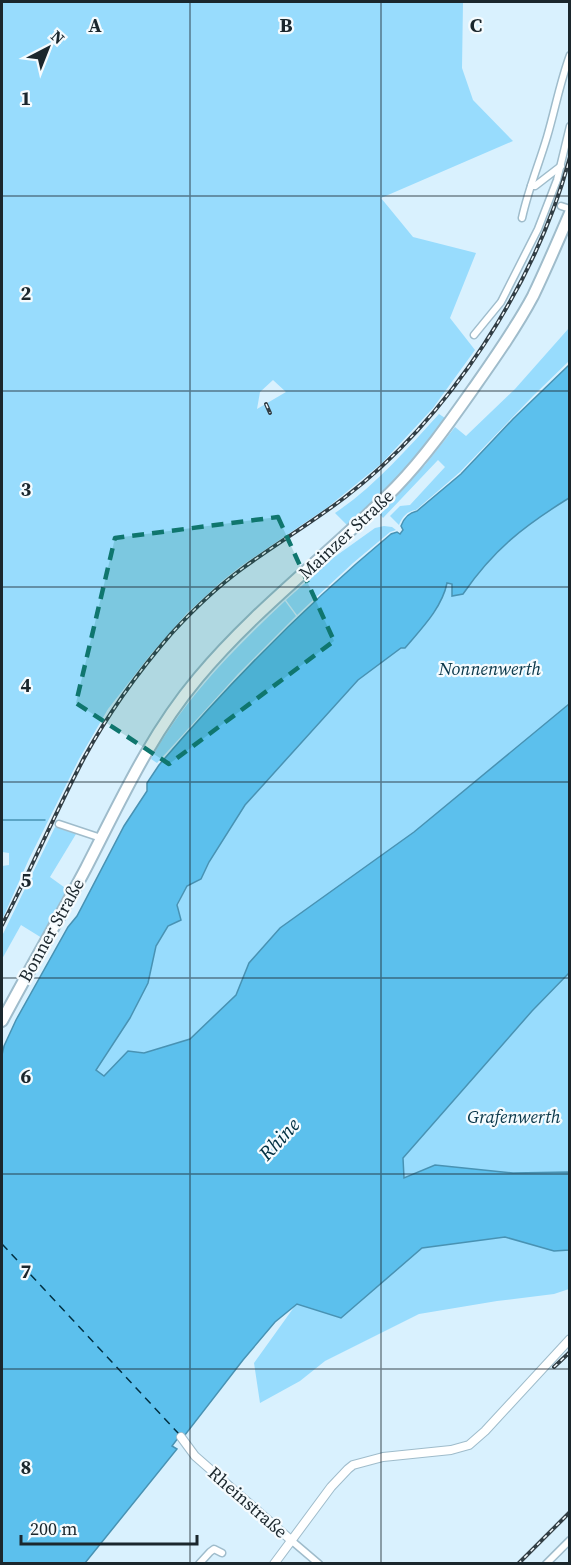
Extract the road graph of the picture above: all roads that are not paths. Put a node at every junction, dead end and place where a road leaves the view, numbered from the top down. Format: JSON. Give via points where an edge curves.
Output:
{"nodes":[{"id":1,"x":570,"y":55,"type":"edge"},
{"id":2,"x":570,"y":126,"type":"edge"},
{"id":3,"x":561,"y":166,"type":"junction"},
{"id":4,"x":531,"y":186,"type":"junction"},
{"id":5,"x":567,"y":210,"type":"edge"},
{"id":6,"x":522,"y":218,"type":"dead end"},
{"id":7,"x":474,"y":335,"type":"dead end"},
{"id":8,"x":58,"y":824,"type":"dead end"},
{"id":9,"x":101,"y":838,"type":"junction"},
{"id":10,"x":2,"y":1022,"type":"edge"},
{"id":11,"x":570,"y":1339,"type":"edge"},
{"id":12,"x":181,"y":1437,"type":"dead end"},
{"id":13,"x":570,"y":1540,"type":"edge"},
{"id":14,"x":292,"y":1541,"type":"junction"},
{"id":15,"x":222,"y":1553,"type":"dead end"},
{"id":16,"x":553,"y":1557,"type":"junction"},
{"id":17,"x":199,"y":1563,"type":"edge"},
{"id":18,"x":274,"y":1563,"type":"edge"},
{"id":19,"x":319,"y":1563,"type":"edge"},
{"id":20,"x":546,"y":1563,"type":"edge"},
{"id":21,"x":559,"y":1563,"type":"edge"}],
"edges":[{"from":1,"to":4,"type":"street"},
{"from":2,"to":3,"type":"street"},
{"from":3,"to":4,"type":"street"},
{"from":3,"to":7,"type":"street","via":[[550,202],[505,296]]},
{"from":4,"to":6,"type":"street"},
{"from":5,"to":9,"type":"main road","name":"Mainzer Straße","via":[[547,266],[519,321],[442,433],[397,485],[198,678],[148,750]]},
{"from":8,"to":9,"type":"street"},
{"from":9,"to":10,"type":"main road","name":"Bonner Straße"},
{"from":11,"to":14,"type":"street","via":[[468,1445],[353,1465],[335,1482]]},
{"from":12,"to":14,"type":"street","name":"Rheinstraße","via":[[195,1456]]},
{"from":13,"to":16,"type":"street"},
{"from":14,"to":18,"type":"street"},
{"from":14,"to":19,"type":"street","name":"Rheinstraße"},
{"from":15,"to":17,"type":"street","via":[[214,1549]]},
{"from":16,"to":20,"type":"street"},
{"from":16,"to":21,"type":"street"}]}
